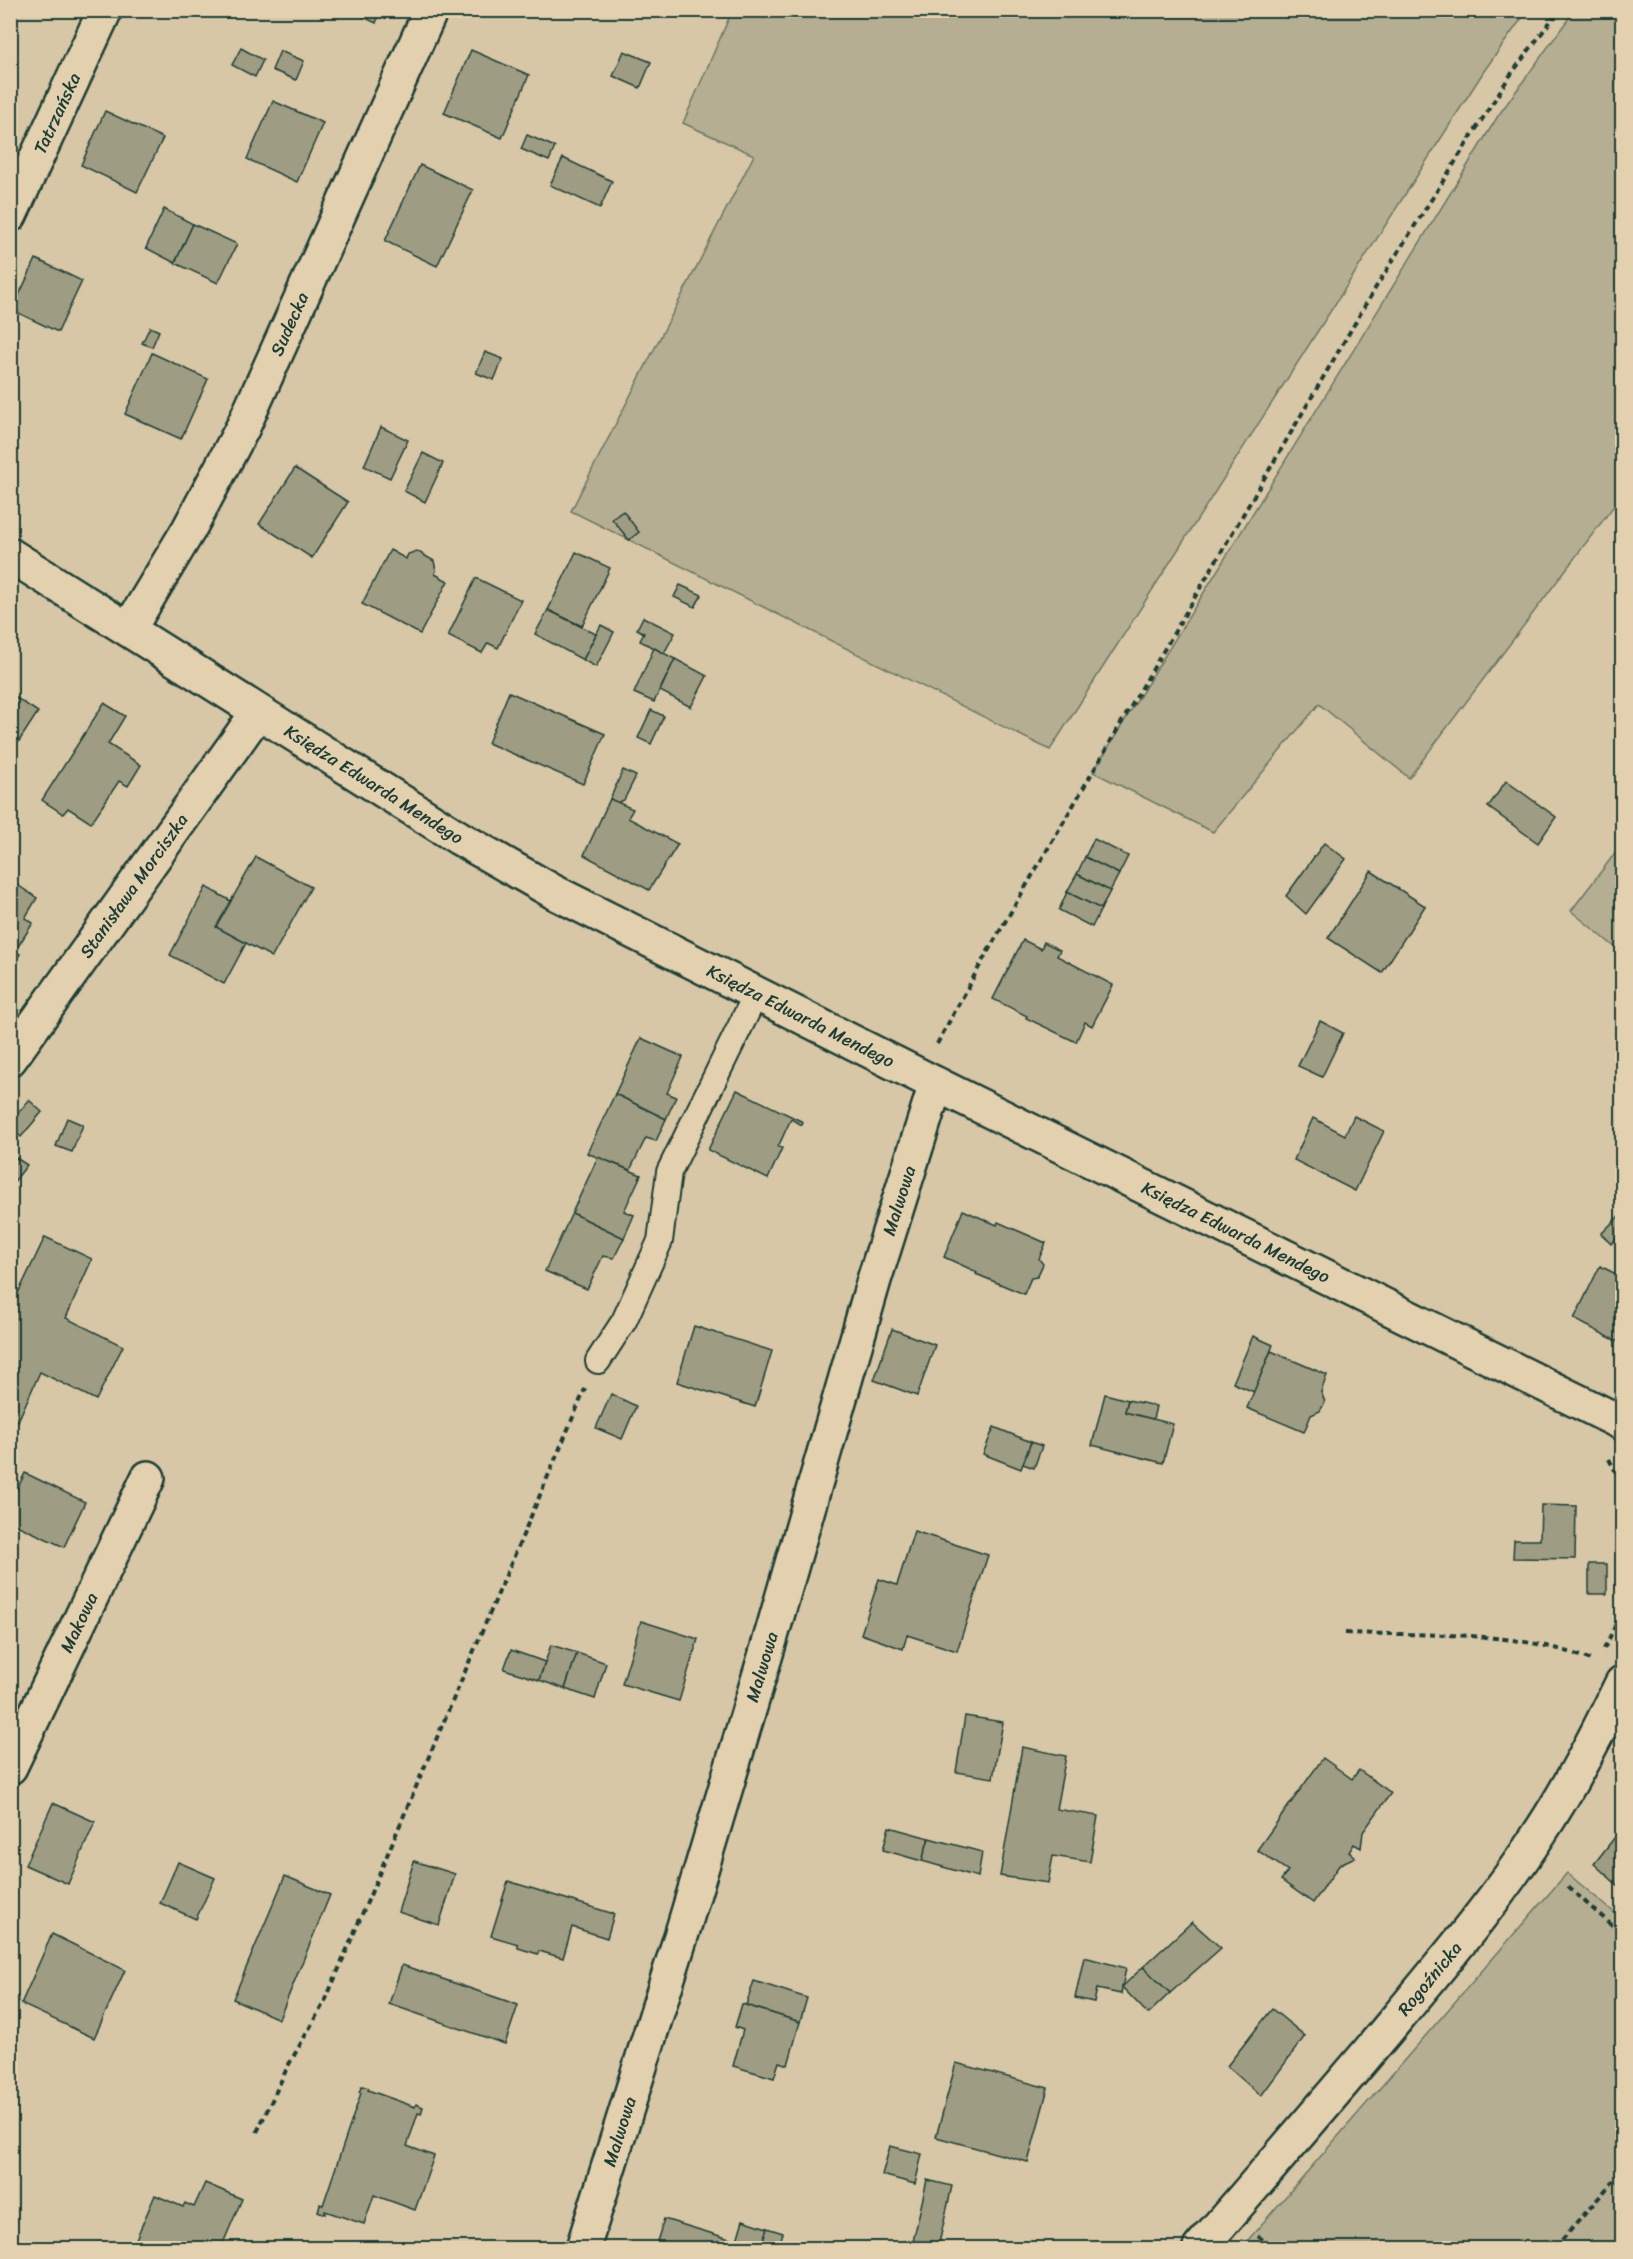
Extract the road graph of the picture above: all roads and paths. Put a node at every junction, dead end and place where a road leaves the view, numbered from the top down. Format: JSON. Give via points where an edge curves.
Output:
{"nodes":[{"id":1,"x":105,"y":10,"type":"edge"},
{"id":2,"x":430,"y":10,"type":"edge"},
{"id":3,"x":1559,"y":10,"type":"edge"},
{"id":4,"x":10,"y":215,"type":"edge"},
{"id":5,"x":10,"y":555,"type":"edge"},
{"id":6,"x":129,"y":629,"type":"junction"},
{"id":7,"x":258,"y":712,"type":"junction"},
{"id":8,"x":756,"y":994,"type":"junction"},
{"id":9,"x":10,"y":1059,"type":"edge"},
{"id":10,"x":928,"y":1080,"type":"junction"},
{"id":11,"x":598,"y":1361,"type":"joint"},
{"id":12,"x":1623,"y":1423,"type":"edge"},
{"id":13,"x":148,"y":1478,"type":"dead end"},
{"id":14,"x":1623,"y":1612,"type":"edge"},
{"id":15,"x":1345,"y":1634,"type":"dead end"},
{"id":16,"x":1602,"y":1653,"type":"dead end"},
{"id":17,"x":1592,"y":1671,"type":"dead end"},
{"id":18,"x":1623,"y":1683,"type":"edge"},
{"id":19,"x":10,"y":1767,"type":"edge"},
{"id":20,"x":1568,"y":1887,"type":"dead end"},
{"id":21,"x":1623,"y":1934,"type":"edge"},
{"id":22,"x":257,"y":2132,"type":"dead end"},
{"id":23,"x":1623,"y":2171,"type":"edge"},
{"id":24,"x":583,"y":2248,"type":"edge"},
{"id":25,"x":1200,"y":2248,"type":"edge"},
{"id":26,"x":1555,"y":2248,"type":"edge"}],
"edges":[{"from":1,"to":4,"type":"street","name":"Tatrzańska"},
{"from":2,"to":6,"type":"street","name":"Sudecka","via":[[243,427],[189,529]]},
{"from":3,"to":10,"type":"path","via":[[1509,77],[1376,287],[984,958]]},
{"from":5,"to":6,"type":"street","name":"Księdza Edwarda Mendego"},
{"from":6,"to":7,"type":"street","name":"Księdza Edwarda Mendego"},
{"from":7,"to":8,"type":"street","name":"Księdza Edwarda Mendego","via":[[544,887]]},
{"from":7,"to":9,"type":"street","name":"Stanisława Morciszka"},
{"from":8,"to":10,"type":"street","name":"Księdza Edwarda Mendego"},
{"from":8,"to":11,"type":"lane","via":[[669,1172],[660,1241],[624,1321]]},
{"from":10,"to":12,"type":"street","name":"Księdza Edwarda Mendego"},
{"from":10,"to":24,"type":"street","name":"Malwowa","via":[[768,1647]]},
{"from":11,"to":22,"type":"path","via":[[326,1999]]},
{"from":13,"to":19,"type":"street","name":"Makowa"},
{"from":14,"to":16,"type":"path"},
{"from":15,"to":17,"type":"path","via":[[1549,1645],[1597,1662]]},
{"from":18,"to":25,"type":"street","name":"Rogoźnicka","via":[[1569,1785],[1498,1894]]},
{"from":20,"to":21,"type":"path"},
{"from":23,"to":26,"type":"path"}]}
